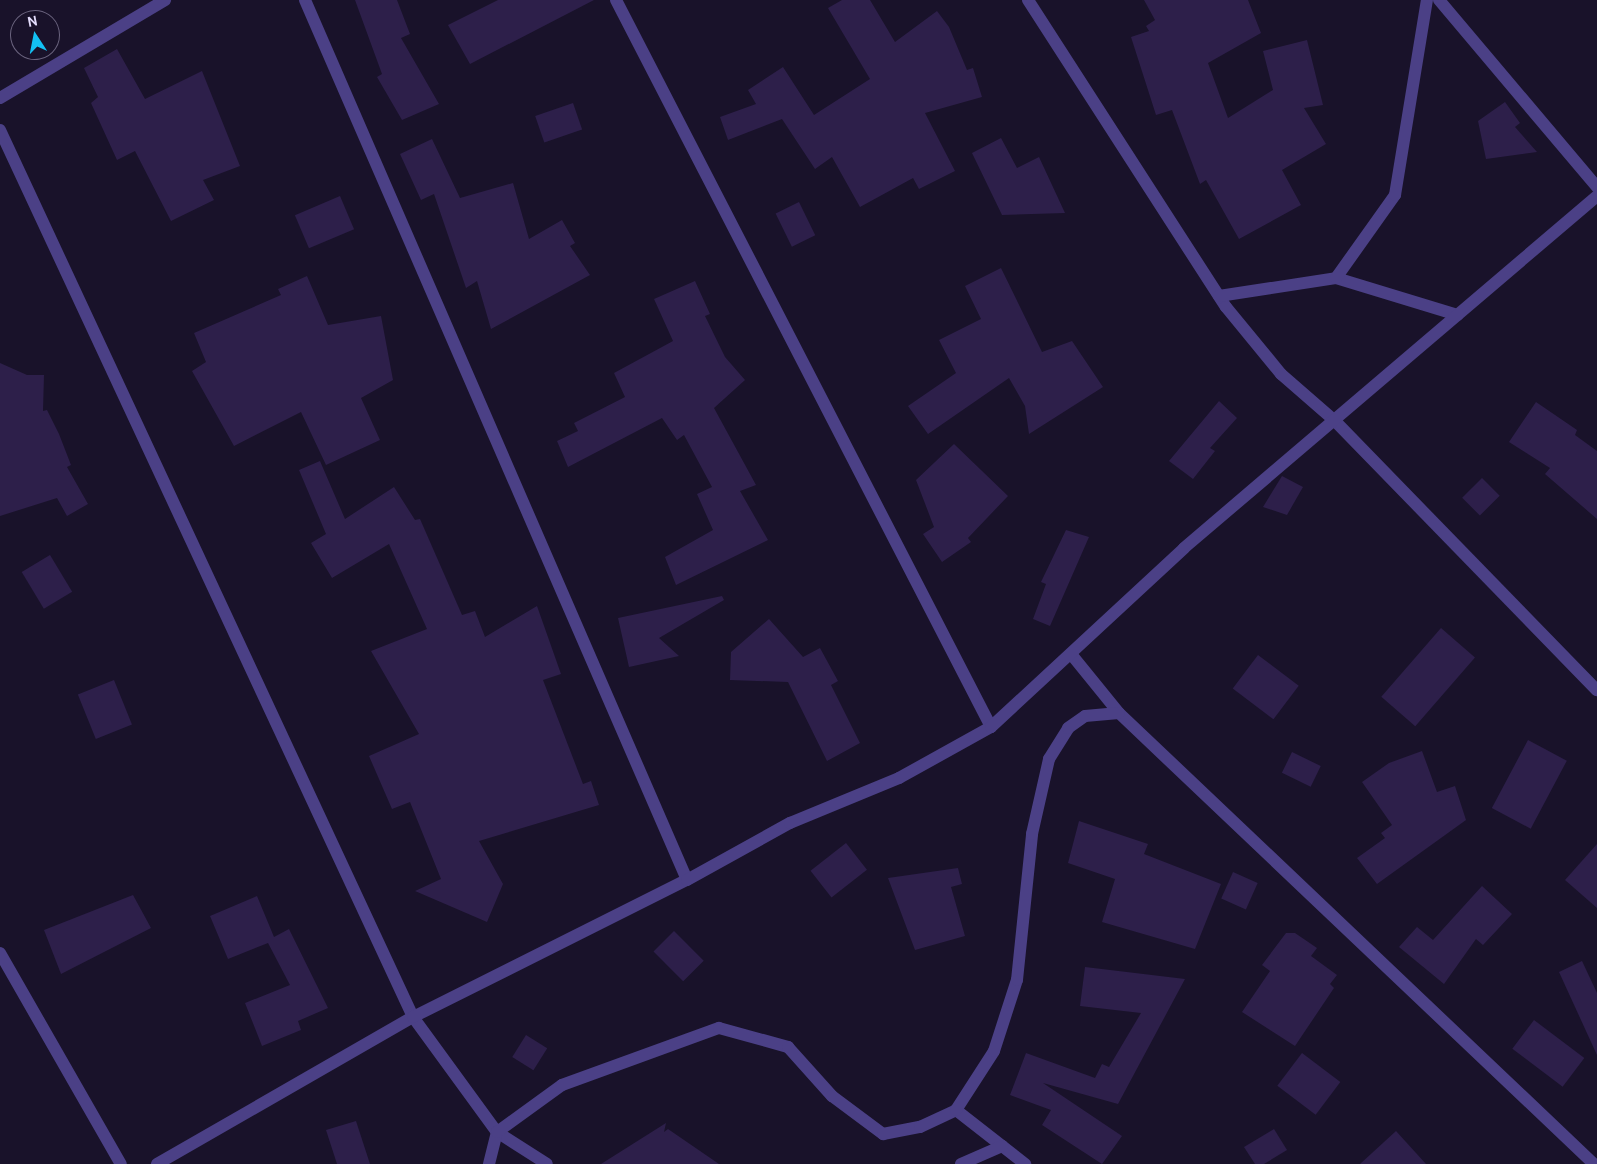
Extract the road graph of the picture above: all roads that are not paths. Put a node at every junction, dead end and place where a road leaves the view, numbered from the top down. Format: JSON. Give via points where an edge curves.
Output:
{"nodes":[{"id":1,"x":165,"y":0,"type":"edge"},
{"id":2,"x":305,"y":0,"type":"edge"},
{"id":3,"x":616,"y":0,"type":"edge"},
{"id":4,"x":1028,"y":0,"type":"edge"},
{"id":5,"x":1427,"y":0,"type":"edge"},
{"id":6,"x":1439,"y":0,"type":"edge"},
{"id":7,"x":0,"y":98,"type":"edge"},
{"id":8,"x":0,"y":130,"type":"edge"},
{"id":9,"x":1597,"y":187,"type":"edge"},
{"id":10,"x":1597,"y":196,"type":"edge"},
{"id":11,"x":1336,"y":278,"type":"junction"},
{"id":12,"x":1219,"y":296,"type":"junction"},
{"id":13,"x":1458,"y":315,"type":"junction"},
{"id":14,"x":1334,"y":420,"type":"junction"},
{"id":15,"x":1071,"y":654,"type":"junction"},
{"id":16,"x":1597,"y":690,"type":"edge"},
{"id":17,"x":1119,"y":713,"type":"junction"},
{"id":18,"x":991,"y":727,"type":"junction"},
{"id":19,"x":687,"y":880,"type":"junction"},
{"id":20,"x":0,"y":952,"type":"edge"},
{"id":21,"x":413,"y":1017,"type":"junction"},
{"id":22,"x":956,"y":1110,"type":"junction"},
{"id":23,"x":497,"y":1132,"type":"junction"},
{"id":24,"x":1002,"y":1146,"type":"junction"},
{"id":25,"x":122,"y":1164,"type":"edge"},
{"id":26,"x":157,"y":1164,"type":"edge"},
{"id":27,"x":489,"y":1164,"type":"edge"},
{"id":28,"x":546,"y":1164,"type":"edge"},
{"id":29,"x":961,"y":1164,"type":"edge"},
{"id":30,"x":1025,"y":1164,"type":"edge"},
{"id":31,"x":1594,"y":1164,"type":"edge"}],
"edges":[{"from":1,"to":7,"type":"street"},
{"from":2,"to":19,"type":"street"},
{"from":3,"to":18,"type":"street"},
{"from":4,"to":12,"type":"street"},
{"from":5,"to":11,"type":"street","via":[[1396,195]]},
{"from":6,"to":9,"type":"street"},
{"from":8,"to":21,"type":"street"},
{"from":10,"to":13,"type":"street"},
{"from":11,"to":12,"type":"street"},
{"from":11,"to":13,"type":"street"},
{"from":12,"to":14,"type":"street","via":[[1281,374]]},
{"from":13,"to":14,"type":"street"},
{"from":14,"to":15,"type":"street","via":[[1184,548]]},
{"from":14,"to":16,"type":"street"},
{"from":15,"to":17,"type":"street"},
{"from":15,"to":18,"type":"street"},
{"from":17,"to":22,"type":"street","via":[[1085,716],[1068,728],[1049,759],[1032,834],[1017,980],[994,1051]]},
{"from":17,"to":31,"type":"street"},
{"from":18,"to":19,"type":"street","via":[[899,778],[790,823]]},
{"from":19,"to":21,"type":"street"},
{"from":20,"to":25,"type":"street"},
{"from":21,"to":23,"type":"street"},
{"from":21,"to":26,"type":"street"},
{"from":22,"to":23,"type":"street","via":[[920,1127],[883,1134],[832,1096],[788,1047],[719,1028],[562,1085]]},
{"from":22,"to":24,"type":"street"},
{"from":23,"to":27,"type":"street"},
{"from":23,"to":28,"type":"street"},
{"from":24,"to":29,"type":"street"},
{"from":24,"to":30,"type":"street"}]}
